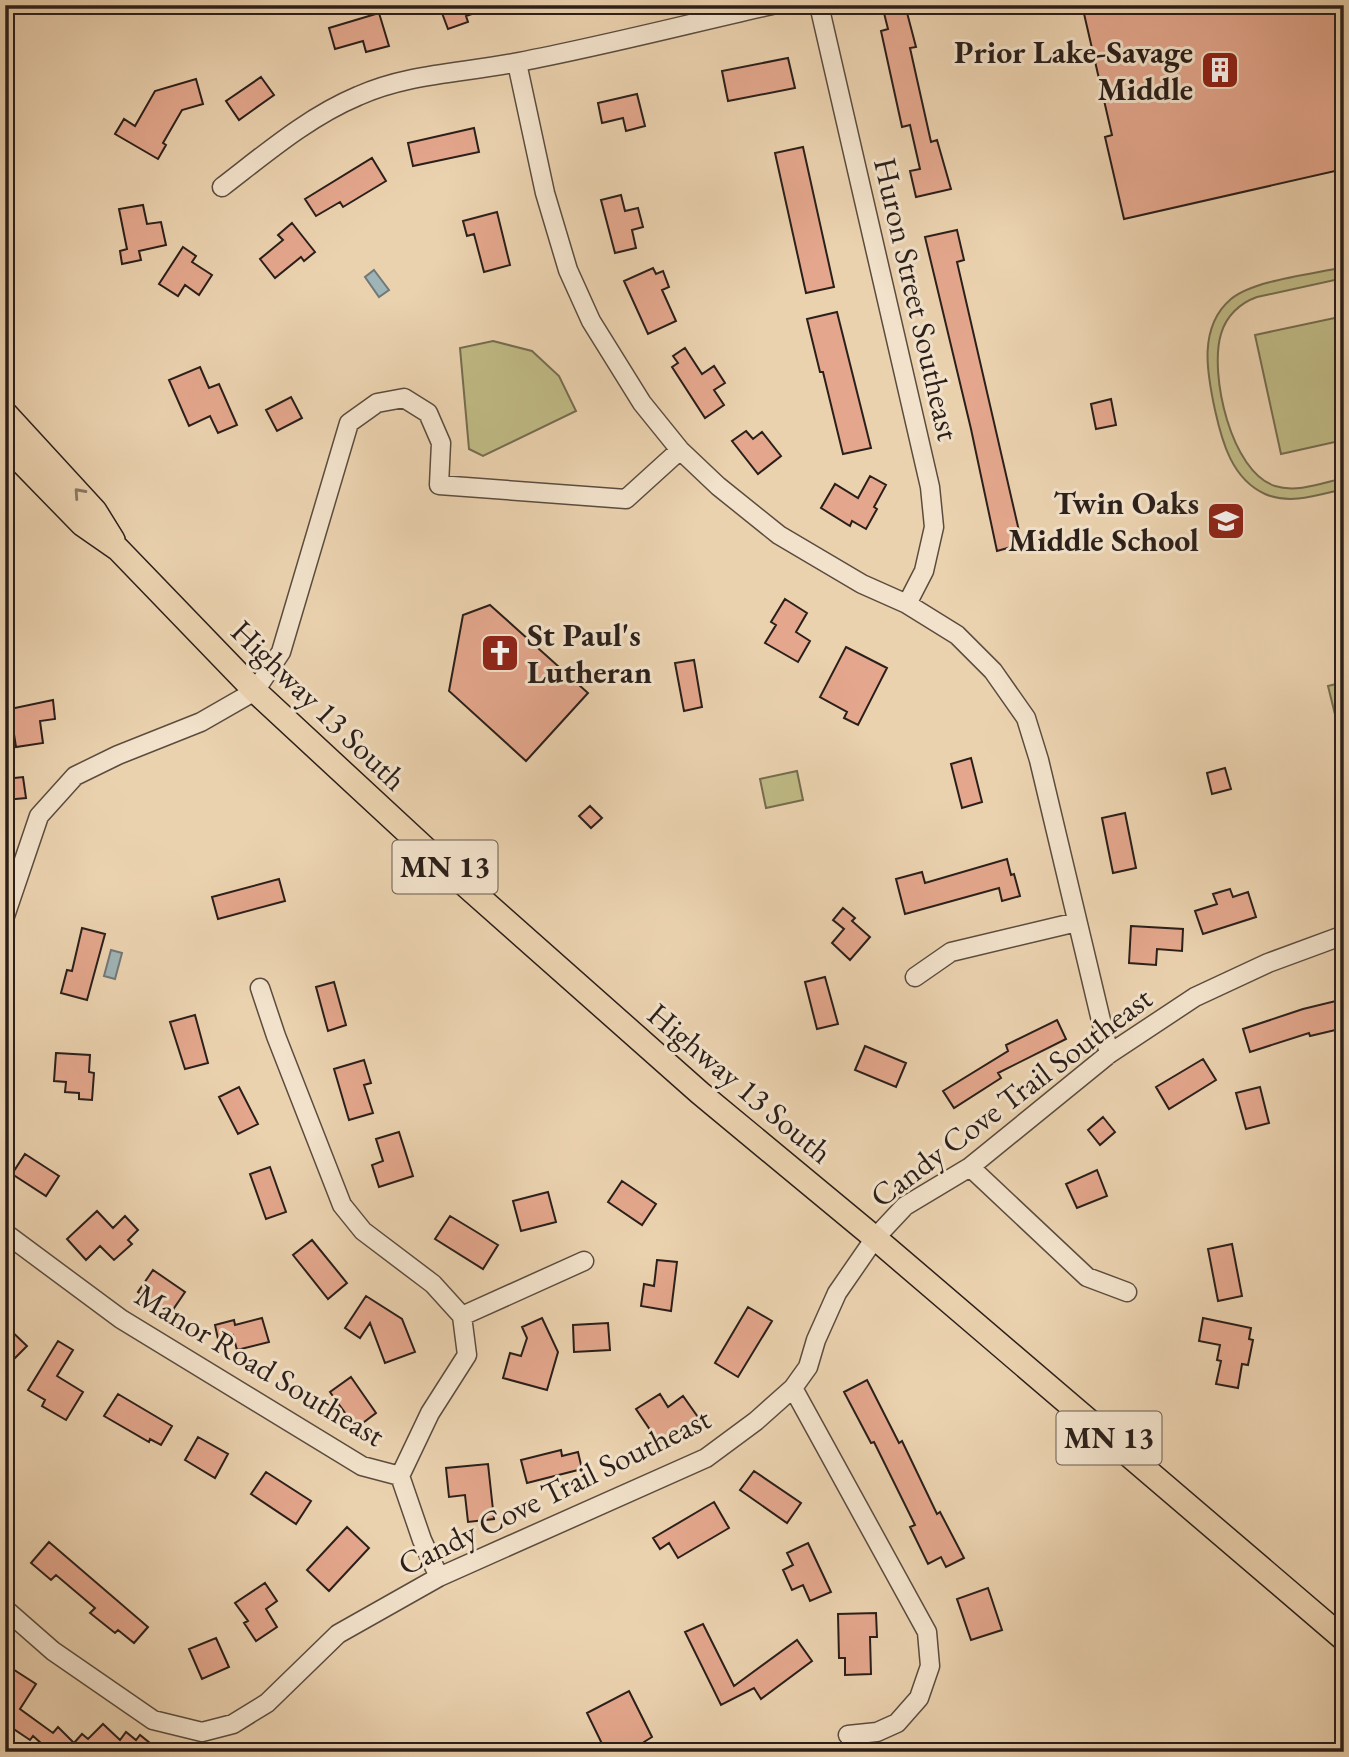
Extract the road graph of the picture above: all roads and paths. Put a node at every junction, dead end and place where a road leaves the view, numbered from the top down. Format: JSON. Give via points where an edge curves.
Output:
{"nodes":[{"id":1,"x":772,"y":5,"type":"edge"},
{"id":2,"x":819,"y":5,"type":"edge"},
{"id":3,"x":517,"y":63,"type":"junction"},
{"id":4,"x":222,"y":187,"type":"dead end"},
{"id":5,"x":5,"y":413,"type":"edge"},
{"id":6,"x":5,"y":445,"type":"edge"},
{"id":7,"x":680,"y":450,"type":"junction"},
{"id":8,"x":118,"y":549,"type":"junction"},
{"id":9,"x":907,"y":604,"type":"junction"},
{"id":10,"x":255,"y":691,"type":"junction"},
{"id":11,"x":5,"y":916,"type":"edge"},
{"id":12,"x":1077,"y":922,"type":"junction"},
{"id":13,"x":1344,"y":935,"type":"edge"},
{"id":14,"x":915,"y":977,"type":"dead end"},
{"id":15,"x":260,"y":988,"type":"dead end"},
{"id":16,"x":1109,"y":1054,"type":"junction"},
{"id":17,"x":970,"y":1167,"type":"junction"},
{"id":18,"x":5,"y":1233,"type":"edge"},
{"id":19,"x":875,"y":1238,"type":"junction"},
{"id":20,"x":584,"y":1261,"type":"dead end"},
{"id":21,"x":1127,"y":1292,"type":"dead end"},
{"id":22,"x":462,"y":1316,"type":"junction"},
{"id":23,"x":793,"y":1388,"type":"junction"},
{"id":24,"x":400,"y":1476,"type":"junction"},
{"id":25,"x":439,"y":1577,"type":"junction"},
{"id":26,"x":5,"y":1609,"type":"edge"},
{"id":27,"x":1344,"y":1639,"type":"edge"},
{"id":28,"x":848,"y":1735,"type":"dead end"}],
"edges":[{"from":1,"to":3,"type":"street"},
{"from":2,"to":9,"type":"street","name":"Huron Street Southeast","via":[[930,488],[934,527],[924,571]]},
{"from":3,"to":4,"type":"street","via":[[426,76],[357,96],[307,124]]},
{"from":3,"to":7,"type":"street","via":[[545,193],[568,270],[614,362]]},
{"from":8,"to":5,"type":"main road","name":"Highway 13 South","number":"MN 13","one_way":true,"via":[[95,511]]},
{"from":6,"to":8,"type":"main road","name":"Highway 13 South","number":"MN 13","via":[[82,524]]},
{"from":7,"to":9,"type":"street","via":[[779,535],[862,584]]},
{"from":7,"to":10,"type":"street","via":[[626,499],[439,485],[441,443],[428,413],[404,398],[377,403],[349,423],[281,652]]},
{"from":8,"to":10,"type":"main road","name":"Highway 13 South","number":"MN 13"},
{"from":9,"to":12,"type":"street","via":[[957,635],[993,671],[1026,718]]},
{"from":10,"to":11,"type":"street","via":[[201,722],[75,776],[39,816]]},
{"from":10,"to":19,"type":"main road","name":"Highway 13 South","number":"MN 13","via":[[700,1093]]},
{"from":12,"to":14,"type":"street","via":[[951,952]]},
{"from":12,"to":16,"type":"street"},
{"from":13,"to":16,"type":"street","name":"Candy Cove Trail Southeast","via":[[1195,996]]},
{"from":15,"to":22,"type":"street","via":[[342,1205],[363,1231],[433,1284]]},
{"from":16,"to":17,"type":"street","name":"Candy Cove Trail Southeast"},
{"from":17,"to":19,"type":"street","name":"Candy Cove Trail Southeast","via":[[905,1206]]},
{"from":17,"to":21,"type":"street","via":[[1087,1278]]},
{"from":18,"to":24,"type":"street","name":"Manor Road Southeast","via":[[121,1319],[362,1466]]},
{"from":19,"to":23,"type":"street","name":"Candy Cove Trail Southeast","via":[[837,1293],[808,1367]]},
{"from":19,"to":27,"type":"main road","name":"Highway 13 South","number":"MN 13"},
{"from":20,"to":22,"type":"street"},
{"from":22,"to":24,"type":"street","via":[[467,1355],[430,1413]]},
{"from":23,"to":25,"type":"street","name":"Candy Cove Trail Southeast","via":[[706,1458]]},
{"from":23,"to":28,"type":"street","via":[[927,1632],[930,1666],[919,1698],[897,1723],[877,1732]]},
{"from":24,"to":25,"type":"street","name":"Manor Road Southeast"},
{"from":25,"to":26,"type":"street","name":"Candy Cove Trail Southeast","via":[[338,1634],[267,1703],[233,1724],[202,1731],[153,1720],[53,1651]]}]}
